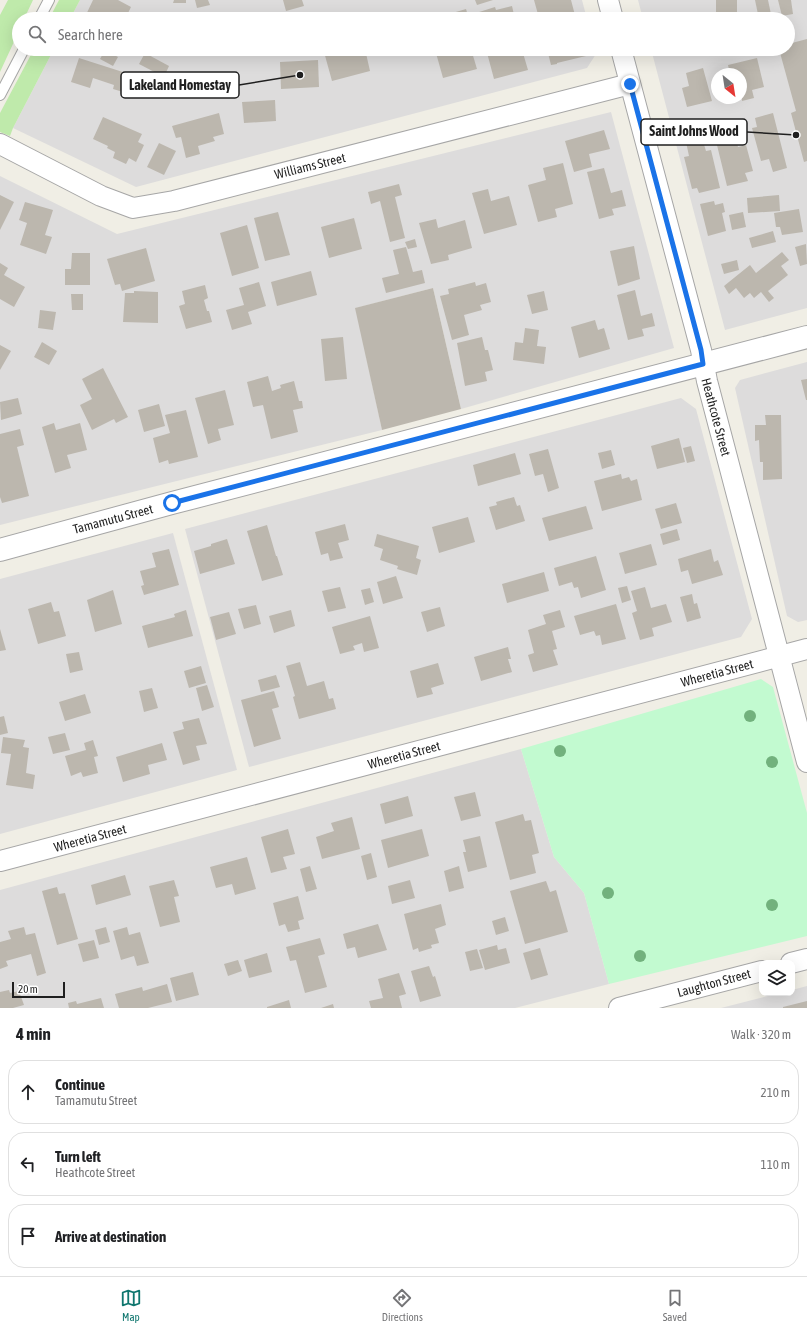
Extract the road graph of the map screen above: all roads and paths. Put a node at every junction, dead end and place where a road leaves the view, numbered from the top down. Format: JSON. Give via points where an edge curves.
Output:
{"nodes":[{"id":1,"x":49,"y":0,"type":"edge"},
{"id":2,"x":608,"y":0,"type":"edge"},
{"id":3,"x":43,"y":12,"type":"edge"},
{"id":4,"x":611,"y":12,"type":"edge"},
{"id":5,"x":20,"y":56,"type":"edge"},
{"id":6,"x":622,"y":56,"type":"edge"},
{"id":7,"x":630,"y":84,"type":"junction"},
{"id":8,"x":0,"y":95,"type":"edge"},
{"id":9,"x":0,"y":144,"type":"edge"},
{"id":10,"x":807,"y":337,"type":"edge"},
{"id":11,"x":703,"y":364,"type":"junction"},
{"id":12,"x":0,"y":550,"type":"edge"},
{"id":13,"x":807,"y":649,"type":"edge"},
{"id":14,"x":780,"y":656,"type":"junction"},
{"id":15,"x":807,"y":762,"type":"edge"},
{"id":16,"x":0,"y":861,"type":"edge"},
{"id":17,"x":807,"y":959,"type":"edge"},
{"id":18,"x":795,"y":962,"type":"edge"},
{"id":19,"x":759,"y":972,"type":"edge"},
{"id":20,"x":619,"y":1008,"type":"edge"}],
"edges":[{"from":1,"to":3,"type":"lane"},
{"from":2,"to":4,"type":"street"},
{"from":5,"to":8,"type":"lane"},
{"from":6,"to":7,"type":"street","name":"Heathcote Street"},
{"from":7,"to":9,"type":"street","name":"Williams Street","via":[[174,201],[133,208],[101,196]]},
{"from":7,"to":11,"type":"street","name":"Heathcote Street"},
{"from":10,"to":11,"type":"street","name":"Tamamutu Street"},
{"from":11,"to":12,"type":"street","name":"Tamamutu Street"},
{"from":11,"to":14,"type":"street","name":"Heathcote Street"},
{"from":13,"to":14,"type":"street","name":"Wheretia Street"},
{"from":14,"to":15,"type":"street","name":"Heathcote Street"},
{"from":14,"to":16,"type":"street","name":"Wheretia Street"},
{"from":17,"to":18,"type":"street"},
{"from":19,"to":20,"type":"street","name":"Laughton Street"}]}
